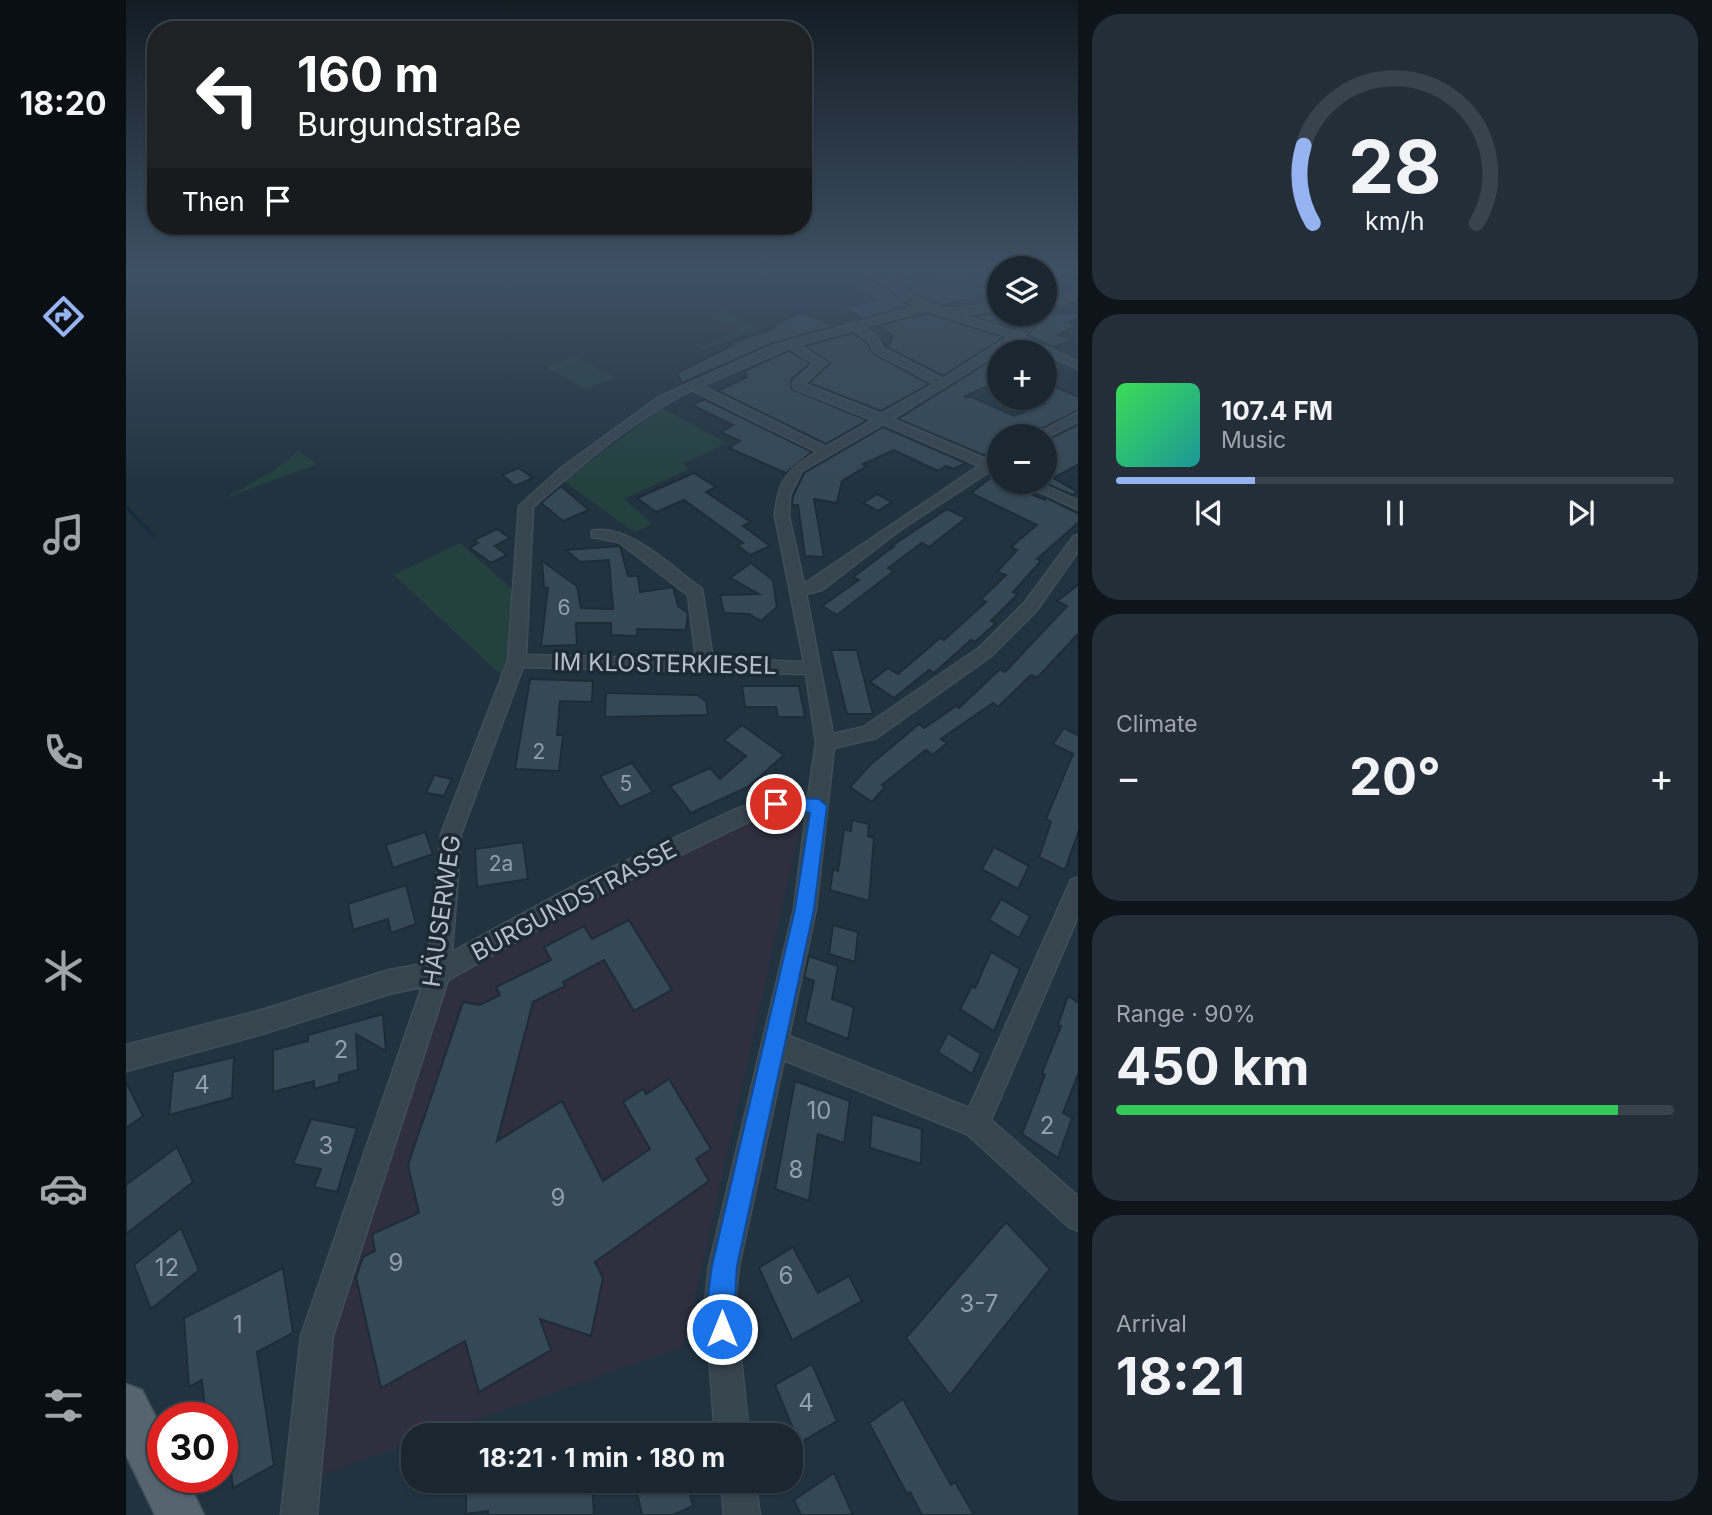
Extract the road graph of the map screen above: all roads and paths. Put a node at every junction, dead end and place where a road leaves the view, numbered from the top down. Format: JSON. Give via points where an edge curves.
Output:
{"nodes":[{"id":1,"x":802,"y":341,"type":"edge"},
{"id":2,"x":874,"y":341,"type":"edge"},
{"id":3,"x":1010,"y":341,"type":"edge"},
{"id":4,"x":1024,"y":341,"type":"edge"},
{"id":5,"x":790,"y":344,"type":"junction"},
{"id":6,"x":1078,"y":365,"type":"edge"},
{"id":7,"x":942,"y":383,"type":"junction"},
{"id":8,"x":693,"y":386,"type":"junction"},
{"id":9,"x":1078,"y":416,"type":"edge"},
{"id":10,"x":883,"y":418,"type":"junction"},
{"id":11,"x":1057,"y":427,"type":"edge"},
{"id":12,"x":825,"y":451,"type":"junction"},
{"id":13,"x":987,"y":461,"type":"edge"},
{"id":14,"x":987,"y":470,"type":"edge"},
{"id":15,"x":1052,"y":494,"type":"edge"},
{"id":16,"x":1078,"y":506,"type":"edge"},
{"id":17,"x":597,"y":534,"type":"dead end"},
{"id":18,"x":1078,"y":540,"type":"edge"},
{"id":19,"x":799,"y":591,"type":"junction"},
{"id":20,"x":517,"y":661,"type":"junction"},
{"id":21,"x":705,"y":666,"type":"junction"},
{"id":22,"x":814,"y":668,"type":"junction"},
{"id":23,"x":825,"y":743,"type":"junction"},
{"id":24,"x":819,"y":806,"type":"junction"},
{"id":25,"x":1078,"y":889,"type":"edge"},
{"id":26,"x":439,"y":972,"type":"junction"},
{"id":27,"x":776,"y":1044,"type":"junction"},
{"id":28,"x":126,"y":1058,"type":"edge"},
{"id":29,"x":976,"y":1124,"type":"junction"},
{"id":30,"x":1078,"y":1216,"type":"edge"},
{"id":31,"x":126,"y":1406,"type":"edge"},
{"id":32,"x":731,"y":1423,"type":"edge"},
{"id":33,"x":739,"y":1493,"type":"edge"},
{"id":34,"x":180,"y":1515,"type":"edge"},
{"id":35,"x":299,"y":1515,"type":"edge"},
{"id":36,"x":742,"y":1515,"type":"edge"}],
"edges":[{"from":1,"to":5,"type":"street","name":"HÄUSERWEG"},
{"from":2,"to":7,"type":"street","via":[[879,350]]},
{"from":3,"to":7,"type":"street"},
{"from":4,"to":6,"type":"street"},
{"from":5,"to":8,"type":"street","name":"HÄUSERWEG"},
{"from":5,"to":10,"type":"street","via":[[821,363],[799,386]]},
{"from":7,"to":10,"type":"street"},
{"from":8,"to":12,"type":"street"},
{"from":8,"to":20,"type":"street","name":"HÄUSERWEG","via":[[663,400],[565,471],[526,506]]},
{"from":9,"to":11,"type":"street"},
{"from":10,"to":12,"type":"street"},
{"from":10,"to":13,"type":"street"},
{"from":12,"to":19,"type":"street","via":[[791,475],[783,495],[788,552]]},
{"from":14,"to":19,"type":"street","via":[[891,529],[816,586]]},
{"from":15,"to":16,"type":"street"},
{"from":17,"to":21,"type":"street","via":[[622,538],[696,593]]},
{"from":18,"to":23,"type":"street","via":[[1031,606],[985,652],[869,733]]},
{"from":19,"to":22,"type":"street"},
{"from":20,"to":21,"type":"street","name":"IM KLOSTERKIESEL"},
{"from":20,"to":26,"type":"street","name":"HÄUSERWEG","via":[[451,834]]},
{"from":21,"to":22,"type":"street","name":"IM KLOSTERKIESEL"},
{"from":22,"to":23,"type":"street"},
{"from":23,"to":24,"type":"street"},
{"from":24,"to":26,"type":"street","name":"BURGUNDSTRASSE","via":[[776,804],[750,812],[591,888]]},
{"from":24,"to":27,"type":"street","via":[[805,909]]},
{"from":25,"to":29,"type":"street"},
{"from":26,"to":28,"type":"street","name":"BURGUNDSTRASSE","via":[[389,982]]},
{"from":26,"to":35,"type":"street","name":"HÄUSERWEG","via":[[317,1336]]},
{"from":27,"to":29,"type":"street"},
{"from":27,"to":32,"type":"street","via":[[724,1266],[720,1302]]},
{"from":29,"to":30,"type":"street"},
{"from":31,"to":34,"type":"main road"},
{"from":33,"to":36,"type":"street"}]}
